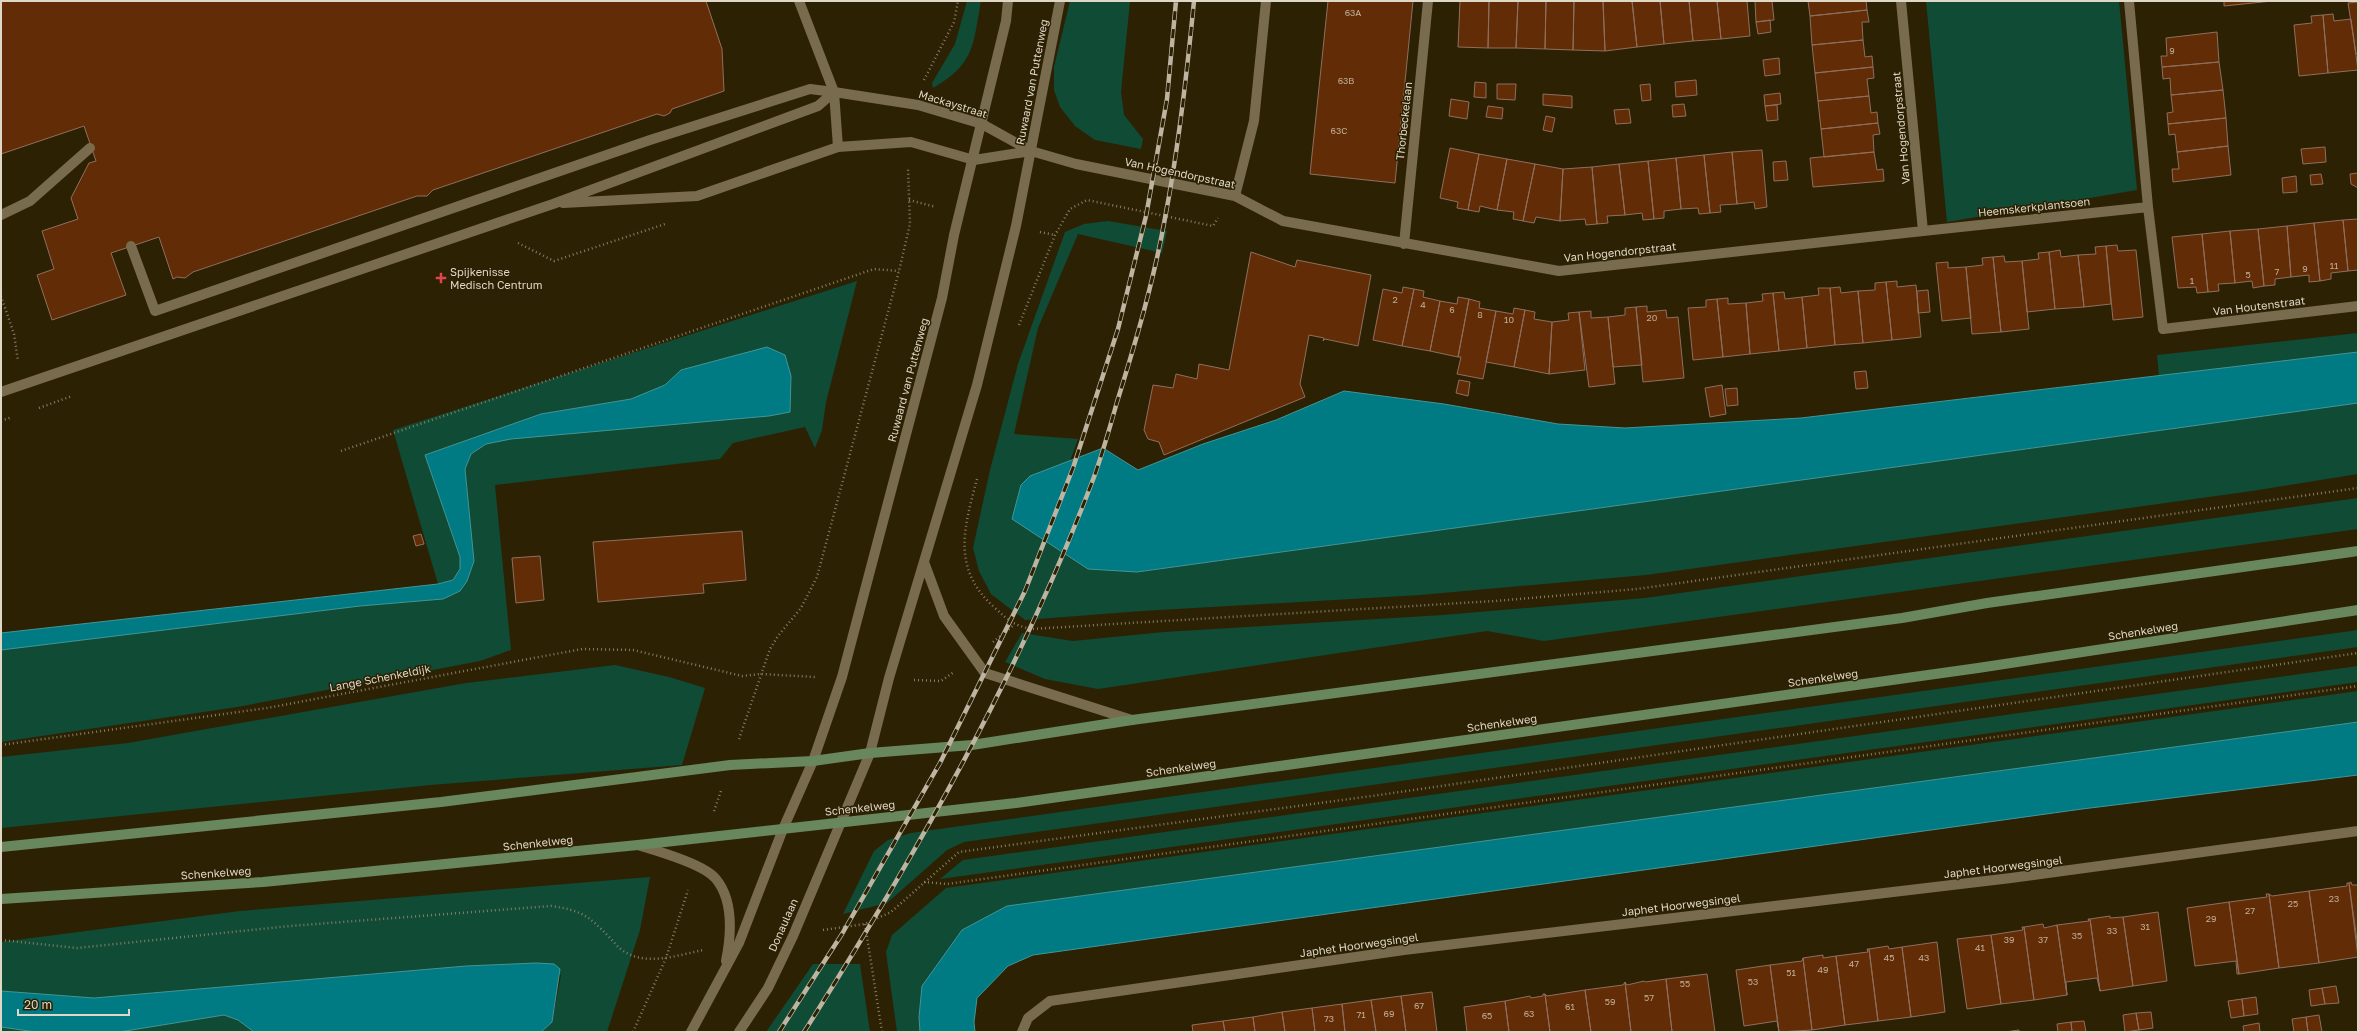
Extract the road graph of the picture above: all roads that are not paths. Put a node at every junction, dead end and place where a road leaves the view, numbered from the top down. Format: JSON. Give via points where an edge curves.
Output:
{"nodes":[{"id":1,"x":799,"y":1,"type":"edge"},
{"id":2,"x":1008,"y":1,"type":"edge"},
{"id":3,"x":1060,"y":1,"type":"edge"},
{"id":4,"x":1266,"y":1,"type":"edge"},
{"id":5,"x":1428,"y":1,"type":"edge"},
{"id":6,"x":1901,"y":1,"type":"edge"},
{"id":7,"x":2129,"y":1,"type":"edge"},
{"id":8,"x":834,"y":92,"type":"junction"},
{"id":9,"x":982,"y":124,"type":"junction"},
{"id":10,"x":90,"y":148,"type":"dead end"},
{"id":11,"x":838,"y":148,"type":"junction"},
{"id":12,"x":1031,"y":152,"type":"junction"},
{"id":13,"x":974,"y":160,"type":"junction"},
{"id":14,"x":1235,"y":196,"type":"junction"},
{"id":15,"x":553,"y":204,"type":"junction"},
{"id":16,"x":2148,"y":207,"type":"junction"},
{"id":17,"x":1,"y":215,"type":"edge"},
{"id":18,"x":1923,"y":231,"type":"junction"},
{"id":19,"x":1404,"y":244,"type":"junction"},
{"id":20,"x":131,"y":246,"type":"dead end"},
{"id":21,"x":2358,"y":306,"type":"edge"},
{"id":22,"x":1,"y":392,"type":"edge"},
{"id":23,"x":2358,"y":550,"type":"edge"},
{"id":24,"x":924,"y":562,"type":"junction"},
{"id":25,"x":2358,"y":610,"type":"edge"},
{"id":26,"x":1132,"y":720,"type":"junction"},
{"id":27,"x":870,"y":753,"type":"junction"},
{"id":28,"x":813,"y":761,"type":"junction"},
{"id":29,"x":840,"y":822,"type":"junction"},
{"id":30,"x":783,"y":829,"type":"junction"},
{"id":31,"x":2358,"y":831,"type":"edge"},
{"id":32,"x":638,"y":845,"type":"junction"},
{"id":33,"x":1,"y":847,"type":"edge"},
{"id":34,"x":1,"y":899,"type":"edge"},
{"id":35,"x":724,"y":971,"type":"junction"},
{"id":36,"x":691,"y":1032,"type":"edge"},
{"id":37,"x":739,"y":1032,"type":"edge"},
{"id":38,"x":1022,"y":1032,"type":"edge"}],
"edges":[{"from":1,"to":8,"type":"street"},
{"from":2,"to":9,"type":"street","name":"Ruwaard van Puttenweg","via":[[1006,21]]},
{"from":3,"to":12,"type":"street","name":"Ruwaard van Puttenweg"},
{"from":4,"to":14,"type":"street","via":[[1254,121]]},
{"from":5,"to":19,"type":"street","name":"Thorbeckelaan"},
{"from":6,"to":18,"type":"street","name":"Van Hogendorpstraat"},
{"from":7,"to":16,"type":"street"},
{"from":8,"to":9,"type":"street","name":"Mackaystraat","via":[[918,105]]},
{"from":8,"to":11,"type":"street"},
{"from":8,"to":15,"type":"street","via":[[818,106]]},
{"from":8,"to":20,"type":"street","name":"Mackaystraat","via":[[810,88],[650,140],[154,311]]},
{"from":9,"to":12,"type":"street","name":"Mackaystraat"},
{"from":9,"to":13,"type":"street","name":"Ruwaard van Puttenweg"},
{"from":10,"to":17,"type":"street","via":[[30,201]]},
{"from":11,"to":13,"type":"street","via":[[911,142]]},
{"from":11,"to":15,"type":"street","via":[[697,196]]},
{"from":12,"to":13,"type":"street"},
{"from":12,"to":14,"type":"street","name":"Van Hogendorpstraat","via":[[1076,164]]},
{"from":12,"to":24,"type":"street","name":"Ruwaard van Puttenweg","via":[[1016,226],[977,385]]},
{"from":13,"to":28,"type":"street","name":"Ruwaard van Puttenweg","via":[[954,235],[942,298],[842,677]]},
{"from":14,"to":19,"type":"street","name":"Van Hogendorpstraat","via":[[1283,221]]},
{"from":15,"to":22,"type":"street"},
{"from":16,"to":18,"type":"street","name":"Heemskerkplantsoen"},
{"from":16,"to":21,"type":"street","name":"Van Houtenstraat","via":[[2163,329]]},
{"from":18,"to":19,"type":"street","name":"Van Hogendorpstraat","via":[[1559,271]]},
{"from":23,"to":26,"type":"main road","via":[[1794,633]]},
{"from":24,"to":26,"type":"street","via":[[944,616],[985,673]]},
{"from":24,"to":27,"type":"street","name":"Ruwaard van Puttenweg","via":[[889,678]]},
{"from":25,"to":29,"type":"main road","name":"Schenkelweg","via":[[1970,670],[1016,803]]},
{"from":26,"to":27,"type":"main road","via":[[972,745]]},
{"from":27,"to":28,"type":"main road"},
{"from":27,"to":29,"type":"street","name":"Donaulaan"},
{"from":28,"to":30,"type":"street","name":"Ruwaard van Puttenweg"},
{"from":28,"to":33,"type":"main road","via":[[730,765],[441,802]]},
{"from":29,"to":30,"type":"main road","name":"Schenkelweg"},
{"from":29,"to":37,"type":"street","name":"Donaulaan","via":[[768,988]]},
{"from":30,"to":32,"type":"main road","name":"Schenkelweg"},
{"from":30,"to":35,"type":"street","via":[[739,943]]},
{"from":31,"to":38,"type":"street","name":"Japhet Hoorwegsingel","via":[[2011,878],[1404,950],[1050,1001],[1028,1018]]},
{"from":32,"to":34,"type":"main road","name":"Schenkelweg","via":[[263,882]]},
{"from":32,"to":35,"type":"street","via":[[696,866],[716,878],[726,900],[730,921]]},
{"from":35,"to":36,"type":"street"}]}
